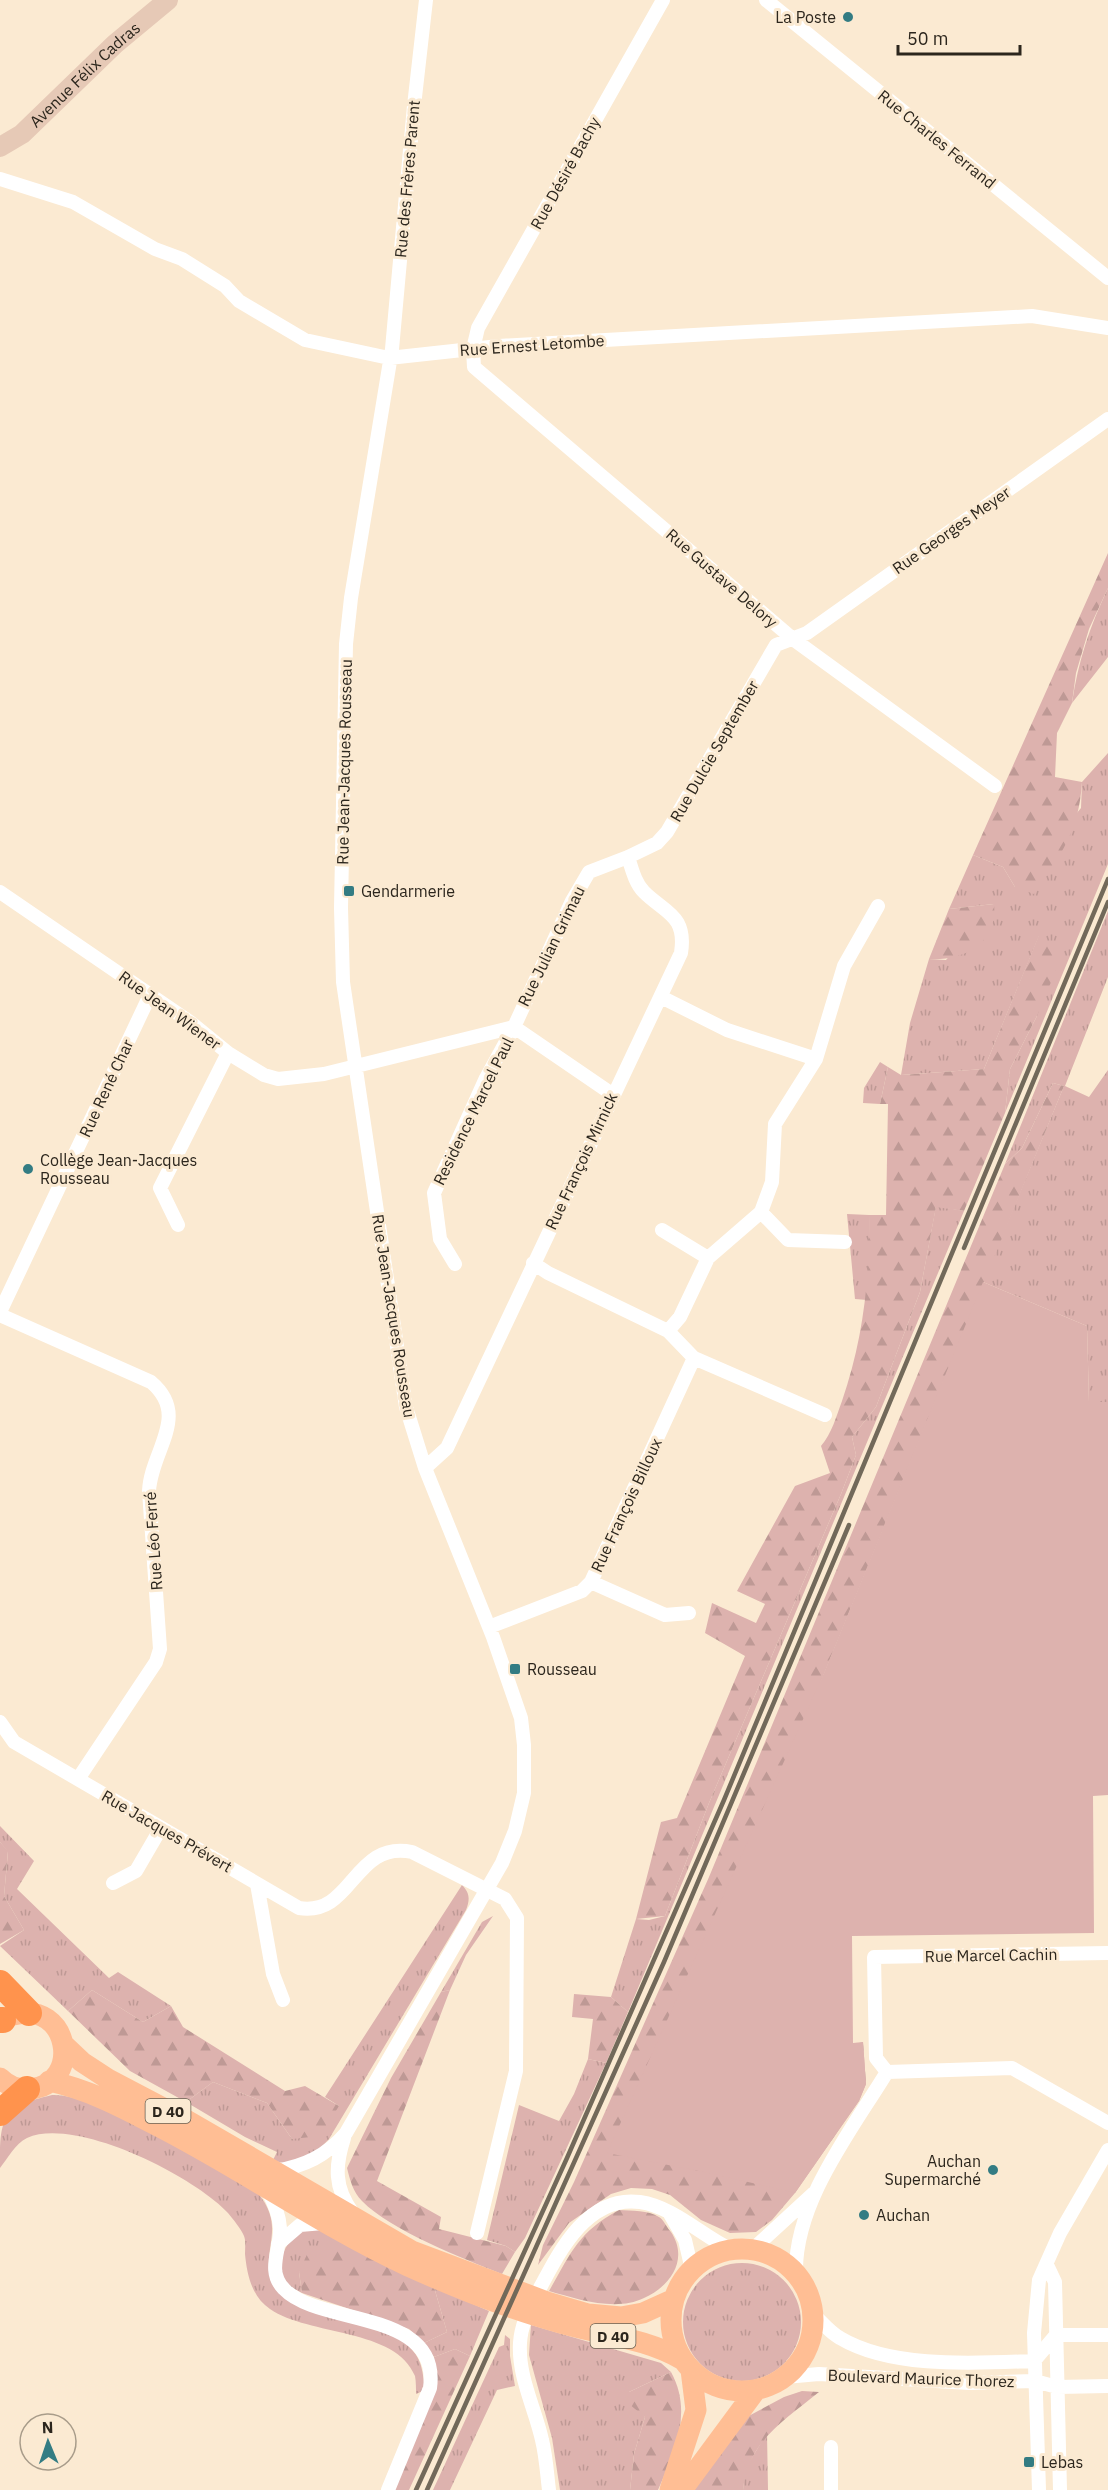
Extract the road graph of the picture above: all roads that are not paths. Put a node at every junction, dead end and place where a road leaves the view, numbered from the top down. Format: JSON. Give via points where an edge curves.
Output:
{"nodes":[{"id":1,"x":168,"y":0,"type":"edge"},
{"id":2,"x":426,"y":0,"type":"edge"},
{"id":3,"x":663,"y":0,"type":"edge"},
{"id":4,"x":766,"y":0,"type":"edge"},
{"id":5,"x":0,"y":147,"type":"edge"},
{"id":6,"x":0,"y":179,"type":"edge"},
{"id":7,"x":1108,"y":278,"type":"edge"},
{"id":8,"x":1108,"y":328,"type":"edge"},
{"id":9,"x":473,"y":349,"type":"junction"},
{"id":10,"x":389,"y":358,"type":"junction"},
{"id":11,"x":1108,"y":419,"type":"edge"},
{"id":12,"x":793,"y":639,"type":"junction"},
{"id":13,"x":995,"y":786,"type":"dead end"},
{"id":14,"x":628,"y":857,"type":"junction"},
{"id":15,"x":0,"y":892,"type":"edge"},
{"id":16,"x":878,"y":906,"type":"dead end"},
{"id":17,"x":150,"y":994,"type":"junction"},
{"id":18,"x":661,"y":997,"type":"junction"},
{"id":19,"x":514,"y":1027,"type":"junction"},
{"id":20,"x":228,"y":1053,"type":"junction"},
{"id":21,"x":816,"y":1059,"type":"junction"},
{"id":22,"x":354,"y":1065,"type":"junction"},
{"id":23,"x":612,"y":1094,"type":"junction"},
{"id":24,"x":761,"y":1212,"type":"junction"},
{"id":25,"x":178,"y":1224,"type":"dead end"},
{"id":26,"x":662,"y":1230,"type":"dead end"},
{"id":27,"x":845,"y":1242,"type":"dead end"},
{"id":28,"x":708,"y":1258,"type":"junction"},
{"id":29,"x":533,"y":1263,"type":"junction"},
{"id":30,"x":454,"y":1264,"type":"dead end"},
{"id":31,"x":0,"y":1314,"type":"edge"},
{"id":32,"x":668,"y":1331,"type":"junction"},
{"id":33,"x":694,"y":1358,"type":"junction"},
{"id":34,"x":825,"y":1415,"type":"dead end"},
{"id":35,"x":425,"y":1468,"type":"junction"},
{"id":36,"x":591,"y":1582,"type":"junction"},
{"id":37,"x":689,"y":1613,"type":"dead end"},
{"id":38,"x":489,"y":1627,"type":"junction"},
{"id":39,"x":0,"y":1722,"type":"edge"},
{"id":40,"x":78,"y":1779,"type":"junction"},
{"id":41,"x":161,"y":1828,"type":"junction"},
{"id":42,"x":113,"y":1883,"type":"dead end"},
{"id":43,"x":257,"y":1884,"type":"junction"},
{"id":44,"x":487,"y":1890,"type":"junction"},
{"id":45,"x":1108,"y":1953,"type":"edge"},
{"id":46,"x":0,"y":1983,"type":"edge"},
{"id":47,"x":283,"y":2000,"type":"dead end"},
{"id":48,"x":29,"y":2013,"type":"junction"},
{"id":49,"x":1,"y":2021,"type":"edge"},
{"id":50,"x":64,"y":2045,"type":"junction"},
{"id":51,"x":887,"y":2072,"type":"junction"},
{"id":52,"x":0,"y":2078,"type":"edge"},
{"id":53,"x":38,"y":2085,"type":"junction"},
{"id":54,"x":0,"y":2113,"type":"edge"},
{"id":55,"x":1108,"y":2123,"type":"edge"},
{"id":56,"x":346,"y":2133,"type":"junction"},
{"id":57,"x":1108,"y":2150,"type":"edge"},
{"id":58,"x":270,"y":2179,"type":"junction"},
{"id":59,"x":816,"y":2192,"type":"junction"},
{"id":60,"x":669,"y":2212,"type":"junction"},
{"id":61,"x":358,"y":2221,"type":"junction"},
{"id":62,"x":326,"y":2223,"type":"junction"},
{"id":63,"x":477,"y":2233,"type":"dead end"},
{"id":64,"x":278,"y":2244,"type":"junction"},
{"id":65,"x":742,"y":2250,"type":"junction"},
{"id":66,"x":1047,"y":2265,"type":"junction"},
{"id":67,"x":692,"y":2270,"type":"junction"},
{"id":68,"x":796,"y":2274,"type":"junction"},
{"id":69,"x":486,"y":2289,"type":"junction"},
{"id":70,"x":674,"y":2299,"type":"junction"},
{"id":71,"x":544,"y":2310,"type":"junction"},
{"id":72,"x":813,"y":2314,"type":"junction"},
{"id":73,"x":1108,"y":2334,"type":"edge"},
{"id":74,"x":1056,"y":2336,"type":"junction"},
{"id":75,"x":1034,"y":2361,"type":"junction"},
{"id":76,"x":687,"y":2365,"type":"junction"},
{"id":77,"x":785,"y":2377,"type":"junction"},
{"id":78,"x":1035,"y":2381,"type":"junction"},
{"id":79,"x":1108,"y":2386,"type":"edge"},
{"id":80,"x":1057,"y":2388,"type":"junction"},
{"id":81,"x":756,"y":2390,"type":"junction"},
{"id":82,"x":831,"y":2447,"type":"dead end"},
{"id":83,"x":388,"y":2490,"type":"edge"},
{"id":84,"x":549,"y":2490,"type":"edge"},
{"id":85,"x":670,"y":2490,"type":"edge"},
{"id":86,"x":682,"y":2490,"type":"edge"},
{"id":87,"x":831,"y":2490,"type":"edge"},
{"id":88,"x":1039,"y":2490,"type":"edge"},
{"id":89,"x":1060,"y":2490,"type":"edge"}],
"edges":[{"from":1,"to":5,"type":"street","name":"Avenue Félix Cadras","via":[[115,44],[22,134]]},
{"from":2,"to":10,"type":"street","name":"Rue des Frères Parent"},
{"from":3,"to":9,"type":"street","name":"Rue Désiré Bachy","via":[[478,328]]},
{"from":4,"to":7,"type":"street","name":"Rue Charles Ferrand"},
{"from":6,"to":10,"type":"street","name":"Rue Ernest Letombe","via":[[73,202],[155,249],[182,259],[225,286],[239,301],[305,340]]},
{"from":8,"to":9,"type":"street","name":"Rue Ernest Letombe","via":[[1032,316]]},
{"from":9,"to":10,"type":"street","name":"Rue Ernest Letombe"},
{"from":9,"to":12,"type":"street","name":"Rue Gustave Delory","via":[[474,367]]},
{"from":10,"to":22,"type":"street","name":"Rue Jean-Jacques Rousseau","via":[[346,644],[341,941]]},
{"from":11,"to":12,"type":"street","name":"Rue Georges Meyer","via":[[807,633]]},
{"from":12,"to":13,"type":"street","name":"Rue Gustave Delory"},
{"from":12,"to":14,"type":"street","name":"Rue Dulcie September","via":[[782,641],[768,656],[667,832],[657,843]]},
{"from":14,"to":18,"type":"street","name":"Rue François Mirnick","via":[[635,879],[644,892],[666,908],[679,926],[683,940]]},
{"from":14,"to":19,"type":"street","name":"Rue Julian Grimau","via":[[590,872],[583,882]]},
{"from":15,"to":17,"type":"street","name":"Rue Jean Wiener"},
{"from":16,"to":21,"type":"street","via":[[844,966]]},
{"from":17,"to":20,"type":"street","name":"Rue Jean Wiener"},
{"from":17,"to":31,"type":"street","name":"Rue René Char"},
{"from":18,"to":21,"type":"street","via":[[727,1030]]},
{"from":18,"to":23,"type":"street","name":"Rue François Mirnick"},
{"from":19,"to":22,"type":"street","name":"Rue Jean Wiener"},
{"from":19,"to":23,"type":"street"},
{"from":19,"to":30,"type":"street","name":"Residence Marcel Paul","via":[[486,1078],[434,1193],[440,1239]]},
{"from":20,"to":22,"type":"street","name":"Rue Jean Wiener","via":[[278,1079],[324,1074]]},
{"from":20,"to":25,"type":"street","via":[[160,1188]]},
{"from":21,"to":24,"type":"street","via":[[775,1124],[772,1182]]},
{"from":22,"to":35,"type":"street","name":"Rue Jean-Jacques Rousseau","via":[[406,1407]]},
{"from":23,"to":29,"type":"street","name":"Rue François Mirnick"},
{"from":24,"to":27,"type":"street","via":[[788,1240]]},
{"from":24,"to":28,"type":"street"},
{"from":26,"to":28,"type":"street"},
{"from":28,"to":32,"type":"street","via":[[680,1317]]},
{"from":29,"to":32,"type":"street"},
{"from":29,"to":35,"type":"street","name":"Rue François Mirnick","via":[[447,1448]]},
{"from":31,"to":40,"type":"street","name":"Rue Léo Ferré","via":[[151,1382],[161,1391],[170,1413],[149,1478],[160,1649],[156,1662]]},
{"from":32,"to":33,"type":"street"},
{"from":33,"to":34,"type":"street"},
{"from":33,"to":36,"type":"street","name":"Rue François Billoux"},
{"from":35,"to":38,"type":"street","name":"Rue Jean-Jacques Rousseau"},
{"from":36,"to":37,"type":"street","via":[[665,1615]]},
{"from":36,"to":38,"type":"street","name":"Rue François Billoux","via":[[582,1591]]},
{"from":38,"to":44,"type":"street","name":"Rue Jean-Jacques Rousseau","via":[[520,1718],[525,1776],[515,1831]]},
{"from":39,"to":40,"type":"street","name":"Rue Jacques Prévert","via":[[14,1742]]},
{"from":40,"to":41,"type":"street","name":"Rue Jacques Prévert"},
{"from":41,"to":42,"type":"street","via":[[136,1871]]},
{"from":41,"to":43,"type":"street","name":"Rue Jacques Prévert"},
{"from":43,"to":44,"type":"street","name":"Rue Jacques Prévert","via":[[299,1908],[322,1908],[376,1856],[399,1849]]},
{"from":43,"to":47,"type":"street","via":[[273,1974]]},
{"from":44,"to":56,"type":"street","name":"Rue Jean-Jacques Rousseau"},
{"from":44,"to":63,"type":"street","via":[[506,1899],[517,1918],[518,2045],[511,2096]]},
{"from":45,"to":51,"type":"street","name":"Rue Marcel Cachin","via":[[874,1957],[876,2058]]},
{"from":46,"to":48,"type":"highway"},
{"from":48,"to":49,"type":"main road"},
{"from":48,"to":50,"type":"main road","via":[[52,2023]]},
{"from":50,"to":53,"type":"main road","via":[[59,2072]]},
{"from":50,"to":58,"type":"main road","number":"D 40","via":[[108,2079]]},
{"from":51,"to":55,"type":"street","via":[[1012,2068]]},
{"from":51,"to":59,"type":"street"},
{"from":52,"to":53,"type":"main road","via":[[15,2087]]},
{"from":53,"to":54,"type":"highway"},
{"from":53,"to":58,"type":"main road","number":"D 40","via":[[81,2089]]},
{"from":56,"to":58,"type":"street","via":[[332,2149],[313,2161]]},
{"from":56,"to":61,"type":"street","via":[[336,2176],[342,2199]]},
{"from":57,"to":66,"type":"street","via":[[1060,2233]]},
{"from":58,"to":61,"type":"main road","number":"D 40"},
{"from":58,"to":62,"type":"main road","number":"D 40"},
{"from":58,"to":64,"type":"street","via":[[279,2220]]},
{"from":59,"to":65,"type":"street"},
{"from":59,"to":68,"type":"street","via":[[798,2242]]},
{"from":60,"to":65,"type":"street"},
{"from":60,"to":67,"type":"street","via":[[685,2240]]},
{"from":60,"to":84,"type":"street","via":[[639,2202],[623,2202],[592,2215],[576,2228],[554,2262],[523,2322],[521,2366],[542,2440]]},
{"from":61,"to":69,"type":"main road","number":"D 40"},
{"from":62,"to":64,"type":"street","via":[[300,2225]]},
{"from":62,"to":69,"type":"main road","number":"D 40","via":[[407,2265]]},
{"from":64,"to":83,"type":"street","via":[[274,2270],[283,2289],[306,2301],[403,2333],[427,2360],[430,2388]]},
{"from":65,"to":67,"type":"main road","via":[[706,2260]]},
{"from":65,"to":68,"type":"main road","via":[[784,2263]]},
{"from":66,"to":74,"type":"street","via":[[1055,2282]]},
{"from":66,"to":75,"type":"street","via":[[1039,2280],[1035,2303]]},
{"from":67,"to":70,"type":"main road"},
{"from":68,"to":72,"type":"main road","via":[[810,2298]]},
{"from":69,"to":71,"type":"main road","number":"D 40"},
{"from":70,"to":71,"type":"main road","number":"D 40","via":[[621,2318]]},
{"from":70,"to":76,"type":"main road","via":[[672,2330]]},
{"from":71,"to":76,"type":"main road","number":"D 40","via":[[650,2345]]},
{"from":72,"to":75,"type":"street","name":"Boulevard Maurice Thorez","via":[[838,2337],[855,2346],[903,2357],[940,2362]]},
{"from":72,"to":77,"type":"main road","via":[[808,2348]]},
{"from":73,"to":74,"type":"street"},
{"from":74,"to":75,"type":"street","name":"Boulevard Maurice Thorez"},
{"from":74,"to":80,"type":"street"},
{"from":75,"to":78,"type":"street"},
{"from":75,"to":80,"type":"street","name":"Boulevard Maurice Thorez"},
{"from":76,"to":81,"type":"main road","via":[[705,2381],[721,2388]]},
{"from":76,"to":85,"type":"main road","via":[[696,2410]]},
{"from":77,"to":78,"type":"street","name":"Boulevard Maurice Thorez","via":[[819,2374],[960,2382]]},
{"from":77,"to":81,"type":"main road"},
{"from":78,"to":80,"type":"street","name":"Boulevard Maurice Thorez"},
{"from":78,"to":88,"type":"street"},
{"from":79,"to":80,"type":"street","name":"Boulevard Maurice Thorez"},
{"from":80,"to":89,"type":"street"},
{"from":81,"to":86,"type":"main road"},
{"from":82,"to":87,"type":"street"}]}
